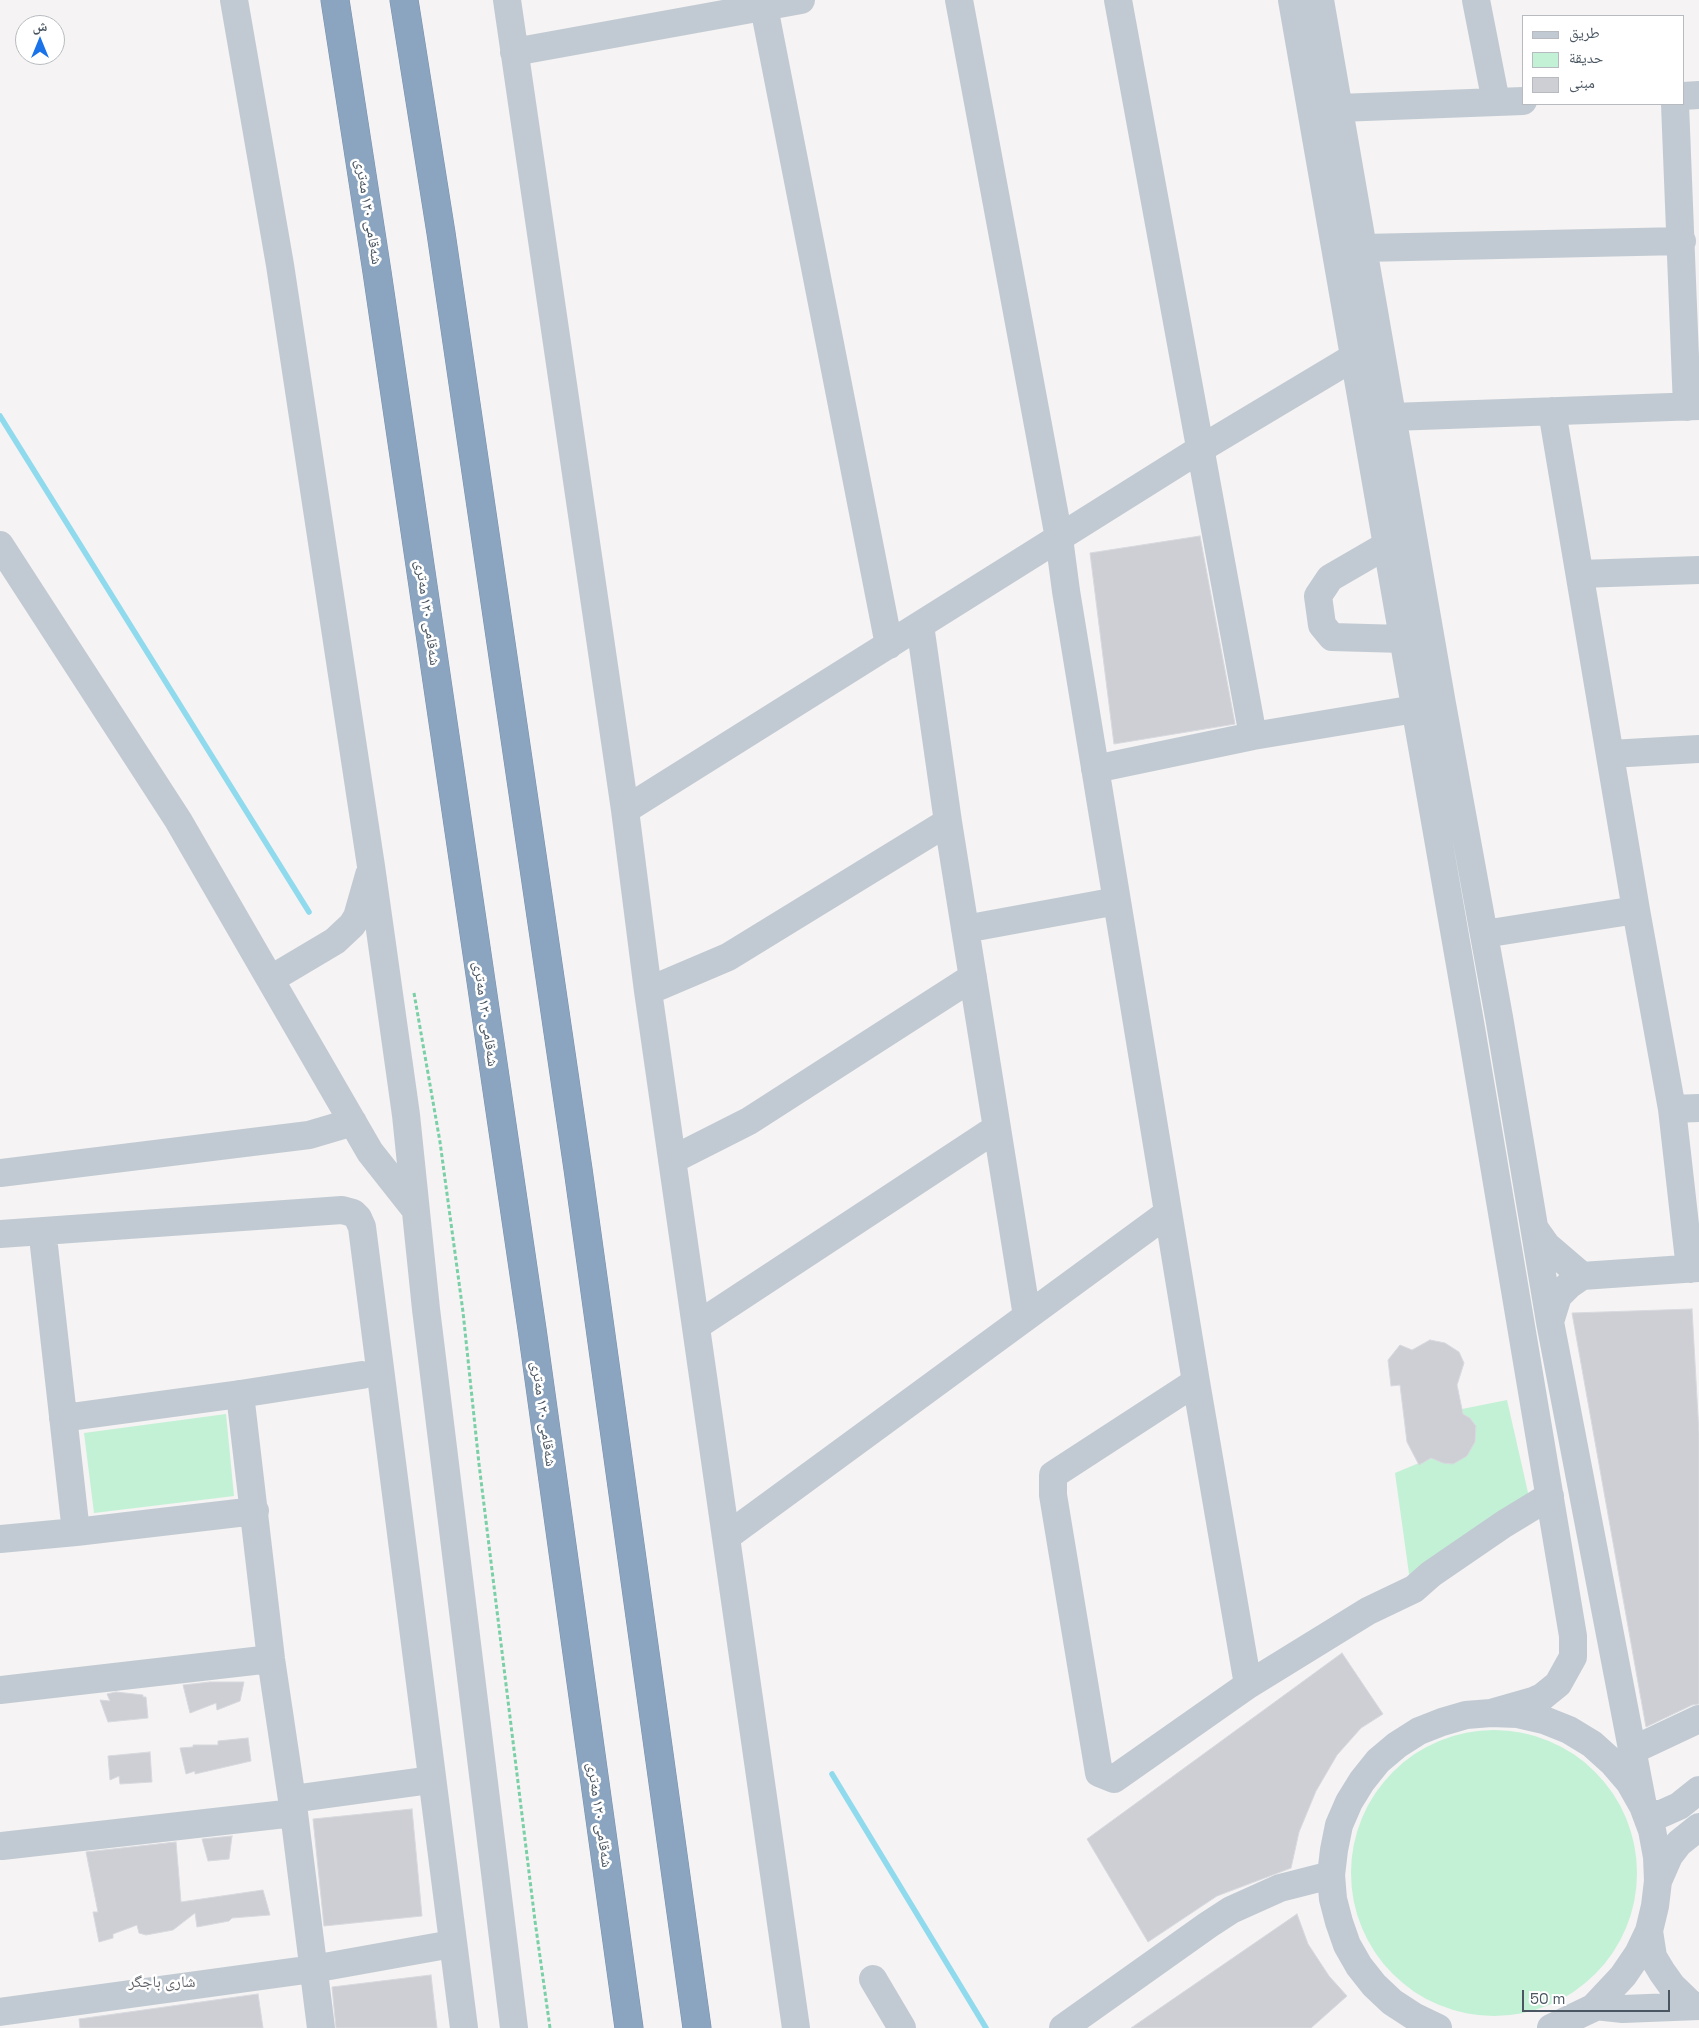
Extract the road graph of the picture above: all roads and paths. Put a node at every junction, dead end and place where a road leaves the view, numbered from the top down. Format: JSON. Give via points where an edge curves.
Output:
{"nodes":[{"id":1,"x":234,"y":0,"type":"edge"},
{"id":2,"x":335,"y":0,"type":"edge"},
{"id":3,"x":404,"y":0,"type":"edge"},
{"id":4,"x":507,"y":0,"type":"edge"},
{"id":5,"x":801,"y":0,"type":"edge"},
{"id":6,"x":959,"y":0,"type":"edge"},
{"id":7,"x":1118,"y":0,"type":"edge"},
{"id":8,"x":1292,"y":0,"type":"edge"},
{"id":9,"x":1320,"y":0,"type":"edge"},
{"id":10,"x":1476,"y":0,"type":"edge"},
{"id":11,"x":764,"y":7,"type":"junction"},
{"id":12,"x":514,"y":52,"type":"junction"},
{"id":13,"x":1699,"y":94,"type":"edge"},
{"id":14,"x":1684,"y":96,"type":"edge"},
{"id":15,"x":1510,"y":101,"type":"edge"},
{"id":16,"x":1675,"y":105,"type":"edge"},
{"id":17,"x":1339,"y":108,"type":"junction"},
{"id":18,"x":1682,"y":241,"type":"junction"},
{"id":19,"x":1363,"y":248,"type":"junction"},
{"id":20,"x":1354,"y":357,"type":"junction"},
{"id":21,"x":1693,"y":407,"type":"edge"},
{"id":22,"x":1552,"y":411,"type":"junction"},
{"id":23,"x":1392,"y":417,"type":"junction"},
{"id":24,"x":1202,"y":448,"type":"junction"},
{"id":25,"x":1059,"y":538,"type":"junction"},
{"id":26,"x":0,"y":545,"type":"edge"},
{"id":27,"x":1387,"y":545,"type":"junction"},
{"id":28,"x":1699,"y":570,"type":"edge"},
{"id":29,"x":1580,"y":574,"type":"junction"},
{"id":30,"x":920,"y":625,"type":"junction"},
{"id":31,"x":1403,"y":639,"type":"junction"},
{"id":32,"x":889,"y":645,"type":"junction"},
{"id":33,"x":1415,"y":709,"type":"junction"},
{"id":34,"x":1253,"y":736,"type":"junction"},
{"id":35,"x":1699,"y":749,"type":"edge"},
{"id":36,"x":1610,"y":754,"type":"junction"},
{"id":37,"x":1095,"y":768,"type":"junction"},
{"id":38,"x":625,"y":810,"type":"junction"},
{"id":39,"x":948,"y":822,"type":"junction"},
{"id":40,"x":371,"y":866,"type":"junction"},
{"id":41,"x":1117,"y":901,"type":"junction"},
{"id":42,"x":1636,"y":910,"type":"junction"},
{"id":43,"x":965,"y":929,"type":"junction"},
{"id":44,"x":1484,"y":934,"type":"junction"},
{"id":45,"x":973,"y":977,"type":"junction"},
{"id":46,"x":271,"y":979,"type":"junction"},
{"id":47,"x":648,"y":991,"type":"junction"},
{"id":48,"x":1499,"y":1017,"type":"junction"},
{"id":49,"x":1470,"y":1022,"type":"junction"},
{"id":50,"x":1699,"y":1108,"type":"edge"},
{"id":51,"x":1672,"y":1109,"type":"junction"},
{"id":52,"x":353,"y":1122,"type":"junction"},
{"id":53,"x":997,"y":1128,"type":"junction"},
{"id":54,"x":672,"y":1160,"type":"junction"},
{"id":55,"x":0,"y":1173,"type":"edge"},
{"id":56,"x":416,"y":1210,"type":"junction"},
{"id":57,"x":1168,"y":1213,"type":"junction"},
{"id":58,"x":1535,"y":1229,"type":"junction"},
{"id":59,"x":0,"y":1234,"type":"edge"},
{"id":60,"x":44,"y":1246,"type":"dead end"},
{"id":61,"x":1695,"y":1268,"type":"edge"},
{"id":62,"x":1582,"y":1276,"type":"junction"},
{"id":63,"x":463,"y":1312,"type":"dead end"},
{"id":64,"x":1027,"y":1316,"type":"junction"},
{"id":65,"x":1550,"y":1322,"type":"junction"},
{"id":66,"x":696,"y":1326,"type":"junction"},
{"id":67,"x":362,"y":1375,"type":"dead end"},
{"id":68,"x":1196,"y":1382,"type":"junction"},
{"id":69,"x":240,"y":1394,"type":"junction"},
{"id":70,"x":63,"y":1418,"type":"junction"},
{"id":71,"x":1550,"y":1496,"type":"junction"},
{"id":72,"x":254,"y":1511,"type":"junction"},
{"id":73,"x":76,"y":1532,"type":"junction"},
{"id":74,"x":726,"y":1537,"type":"junction"},
{"id":75,"x":0,"y":1539,"type":"edge"},
{"id":76,"x":1613,"y":1642,"type":"junction"},
{"id":77,"x":1574,"y":1646,"type":"junction"},
{"id":78,"x":271,"y":1659,"type":"junction"},
{"id":79,"x":1248,"y":1685,"type":"junction"},
{"id":80,"x":0,"y":1690,"type":"edge"},
{"id":81,"x":1491,"y":1713,"type":"junction"},
{"id":82,"x":1699,"y":1719,"type":"edge"},
{"id":83,"x":1633,"y":1750,"type":"junction"},
{"id":84,"x":431,"y":1780,"type":"junction"},
{"id":85,"x":1699,"y":1790,"type":"edge"},
{"id":86,"x":293,"y":1806,"type":"junction"},
{"id":87,"x":1644,"y":1810,"type":"junction"},
{"id":88,"x":1699,"y":1827,"type":"edge"},
{"id":89,"x":2,"y":1846,"type":"dead end"},
{"id":90,"x":1331,"y":1875,"type":"junction"},
{"id":91,"x":1658,"y":1881,"type":"junction"},
{"id":92,"x":1649,"y":1931,"type":"junction"},
{"id":93,"x":452,"y":1944,"type":"junction"},
{"id":94,"x":313,"y":1969,"type":"junction"},
{"id":95,"x":873,"y":1979,"type":"dead end"},
{"id":96,"x":1696,"y":2006,"type":"edge"},
{"id":97,"x":0,"y":2012,"type":"edge"},
{"id":98,"x":1580,"y":2019,"type":"edge"},
{"id":99,"x":1428,"y":2024,"type":"edge"},
{"id":100,"x":321,"y":2028,"type":"edge"},
{"id":101,"x":464,"y":2028,"type":"edge"},
{"id":102,"x":514,"y":2028,"type":"edge"},
{"id":103,"x":550,"y":2028,"type":"edge"},
{"id":104,"x":629,"y":2028,"type":"edge"},
{"id":105,"x":697,"y":2028,"type":"edge"},
{"id":106,"x":796,"y":2028,"type":"edge"},
{"id":107,"x":902,"y":2028,"type":"edge"},
{"id":108,"x":1063,"y":2028,"type":"edge"}],
"edges":[{"from":1,"to":40,"type":"street","via":[[280,265]]},
{"from":2,"to":104,"type":"highway","name":"شەقامی ١٢٠ مەتری","via":[[530,1319]]},
{"from":3,"to":105,"type":"highway","via":[[576,1159]]},
{"from":4,"to":12,"type":"street"},
{"from":5,"to":11,"type":"street"},
{"from":6,"to":25,"type":"street"},
{"from":7,"to":24,"type":"street"},
{"from":8,"to":20,"type":"street"},
{"from":9,"to":17,"type":"street"},
{"from":10,"to":15,"type":"street"},
{"from":11,"to":12,"type":"street"},
{"from":11,"to":32,"type":"street"},
{"from":12,"to":38,"type":"street"},
{"from":13,"to":14,"type":"street"},
{"from":15,"to":17,"type":"street"},
{"from":16,"to":18,"type":"street"},
{"from":17,"to":19,"type":"street"},
{"from":18,"to":19,"type":"street"},
{"from":18,"to":21,"type":"street"},
{"from":19,"to":23,"type":"street"},
{"from":20,"to":24,"type":"street"},
{"from":20,"to":27,"type":"street"},
{"from":21,"to":22,"type":"street"},
{"from":22,"to":23,"type":"street"},
{"from":22,"to":29,"type":"street"},
{"from":23,"to":44,"type":"street"},
{"from":24,"to":25,"type":"street"},
{"from":24,"to":34,"type":"street"},
{"from":25,"to":30,"type":"street"},
{"from":25,"to":37,"type":"street"},
{"from":26,"to":46,"type":"street","via":[[178,820]]},
{"from":27,"to":31,"type":"street"},
{"from":27,"to":31,"type":"street","via":[[1330,578],[1318,596],[1322,625],[1332,637]]},
{"from":28,"to":29,"type":"street"},
{"from":29,"to":36,"type":"street"},
{"from":30,"to":32,"type":"street"},
{"from":30,"to":39,"type":"street"},
{"from":31,"to":33,"type":"street"},
{"from":32,"to":38,"type":"street"},
{"from":33,"to":34,"type":"street"},
{"from":33,"to":49,"type":"street"},
{"from":34,"to":37,"type":"street"},
{"from":35,"to":36,"type":"street"},
{"from":36,"to":42,"type":"street"},
{"from":37,"to":41,"type":"street"},
{"from":38,"to":47,"type":"street"},
{"from":39,"to":43,"type":"street"},
{"from":39,"to":47,"type":"street","via":[[728,957]]},
{"from":40,"to":46,"type":"street","via":[[352,925],[335,941]]},
{"from":40,"to":56,"type":"street"},
{"from":41,"to":43,"type":"street"},
{"from":41,"to":57,"type":"street"},
{"from":42,"to":44,"type":"street"},
{"from":42,"to":51,"type":"street"},
{"from":43,"to":45,"type":"street"},
{"from":44,"to":48,"type":"street"},
{"from":45,"to":53,"type":"street"},
{"from":45,"to":54,"type":"street","via":[[749,1121]]},
{"from":46,"to":52,"type":"street"},
{"from":47,"to":54,"type":"street"},
{"from":48,"to":49,"type":"street"},
{"from":48,"to":58,"type":"street"},
{"from":49,"to":71,"type":"street"},
{"from":50,"to":51,"type":"street"},
{"from":51,"to":61,"type":"street"},
{"from":52,"to":55,"type":"street","via":[[309,1135]]},
{"from":52,"to":56,"type":"street","via":[[370,1152]]},
{"from":53,"to":64,"type":"street"},
{"from":53,"to":66,"type":"street"},
{"from":54,"to":66,"type":"street"},
{"from":56,"to":102,"type":"street"},
{"from":57,"to":64,"type":"street"},
{"from":57,"to":68,"type":"street"},
{"from":58,"to":62,"type":"street","via":[[1547,1246]]},
{"from":58,"to":65,"type":"street"},
{"from":59,"to":84,"type":"street","via":[[342,1210],[358,1218],[362,1227]]},
{"from":60,"to":70,"type":"street"},
{"from":61,"to":62,"type":"street"},
{"from":62,"to":65,"type":"street","via":[[1558,1296]]},
{"from":63,"to":103,"type":"path","via":[[480,1474]]},
{"from":64,"to":74,"type":"street"},
{"from":65,"to":76,"type":"street"},
{"from":66,"to":74,"type":"street"},
{"from":67,"to":69,"type":"street"},
{"from":68,"to":79,"type":"street"},
{"from":68,"to":79,"type":"street","via":[[1053,1475],[1053,1495],[1099,1773],[1114,1779]]},
{"from":69,"to":70,"type":"street"},
{"from":69,"to":72,"type":"street"},
{"from":70,"to":73,"type":"street"},
{"from":71,"to":77,"type":"street"},
{"from":71,"to":79,"type":"street","via":[[1504,1524],[1414,1589],[1368,1611]]},
{"from":72,"to":73,"type":"street"},
{"from":72,"to":78,"type":"street"},
{"from":73,"to":75,"type":"street"},
{"from":74,"to":106,"type":"street"},
{"from":76,"to":77,"type":"street","via":[[1608,1648],[1594,1653],[1580,1651]]},
{"from":76,"to":83,"type":"street"},
{"from":77,"to":81,"type":"street","via":[[1569,1667],[1550,1691],[1533,1701]]},
{"from":78,"to":80,"type":"street"},
{"from":78,"to":86,"type":"street"},
{"from":81,"to":87,"type":"street","via":[[1518,1714],[1544,1720],[1585,1740],[1612,1762],[1630,1783]]},
{"from":81,"to":90,"type":"street","via":[[1466,1715],[1426,1728],[1378,1761],[1349,1802],[1339,1825]]},
{"from":82,"to":83,"type":"street"},
{"from":83,"to":87,"type":"street"},
{"from":84,"to":86,"type":"street"},
{"from":84,"to":93,"type":"street"},
{"from":85,"to":87,"type":"street","via":[[1679,1806],[1661,1814]]},
{"from":86,"to":89,"type":"street"},
{"from":86,"to":94,"type":"street"},
{"from":87,"to":91,"type":"street","via":[[1652,1830]]},
{"from":88,"to":91,"type":"street","via":[[1669,1856]]},
{"from":90,"to":99,"type":"street","via":[[1338,1922],[1359,1966],[1386,1996]]},
{"from":90,"to":108,"type":"street","via":[[1280,1888],[1231,1910]]},
{"from":91,"to":92,"type":"street"},
{"from":92,"to":96,"type":"street","via":[[1653,1957],[1662,1972],[1672,1986]]},
{"from":92,"to":98,"type":"street","via":[[1623,1976]]},
{"from":93,"to":94,"type":"street"},
{"from":93,"to":101,"type":"street"},
{"from":94,"to":97,"type":"street"},
{"from":94,"to":100,"type":"street"},
{"from":95,"to":107,"type":"street"},
{"from":96,"to":98,"type":"street","via":[[1623,2009]]}]}
